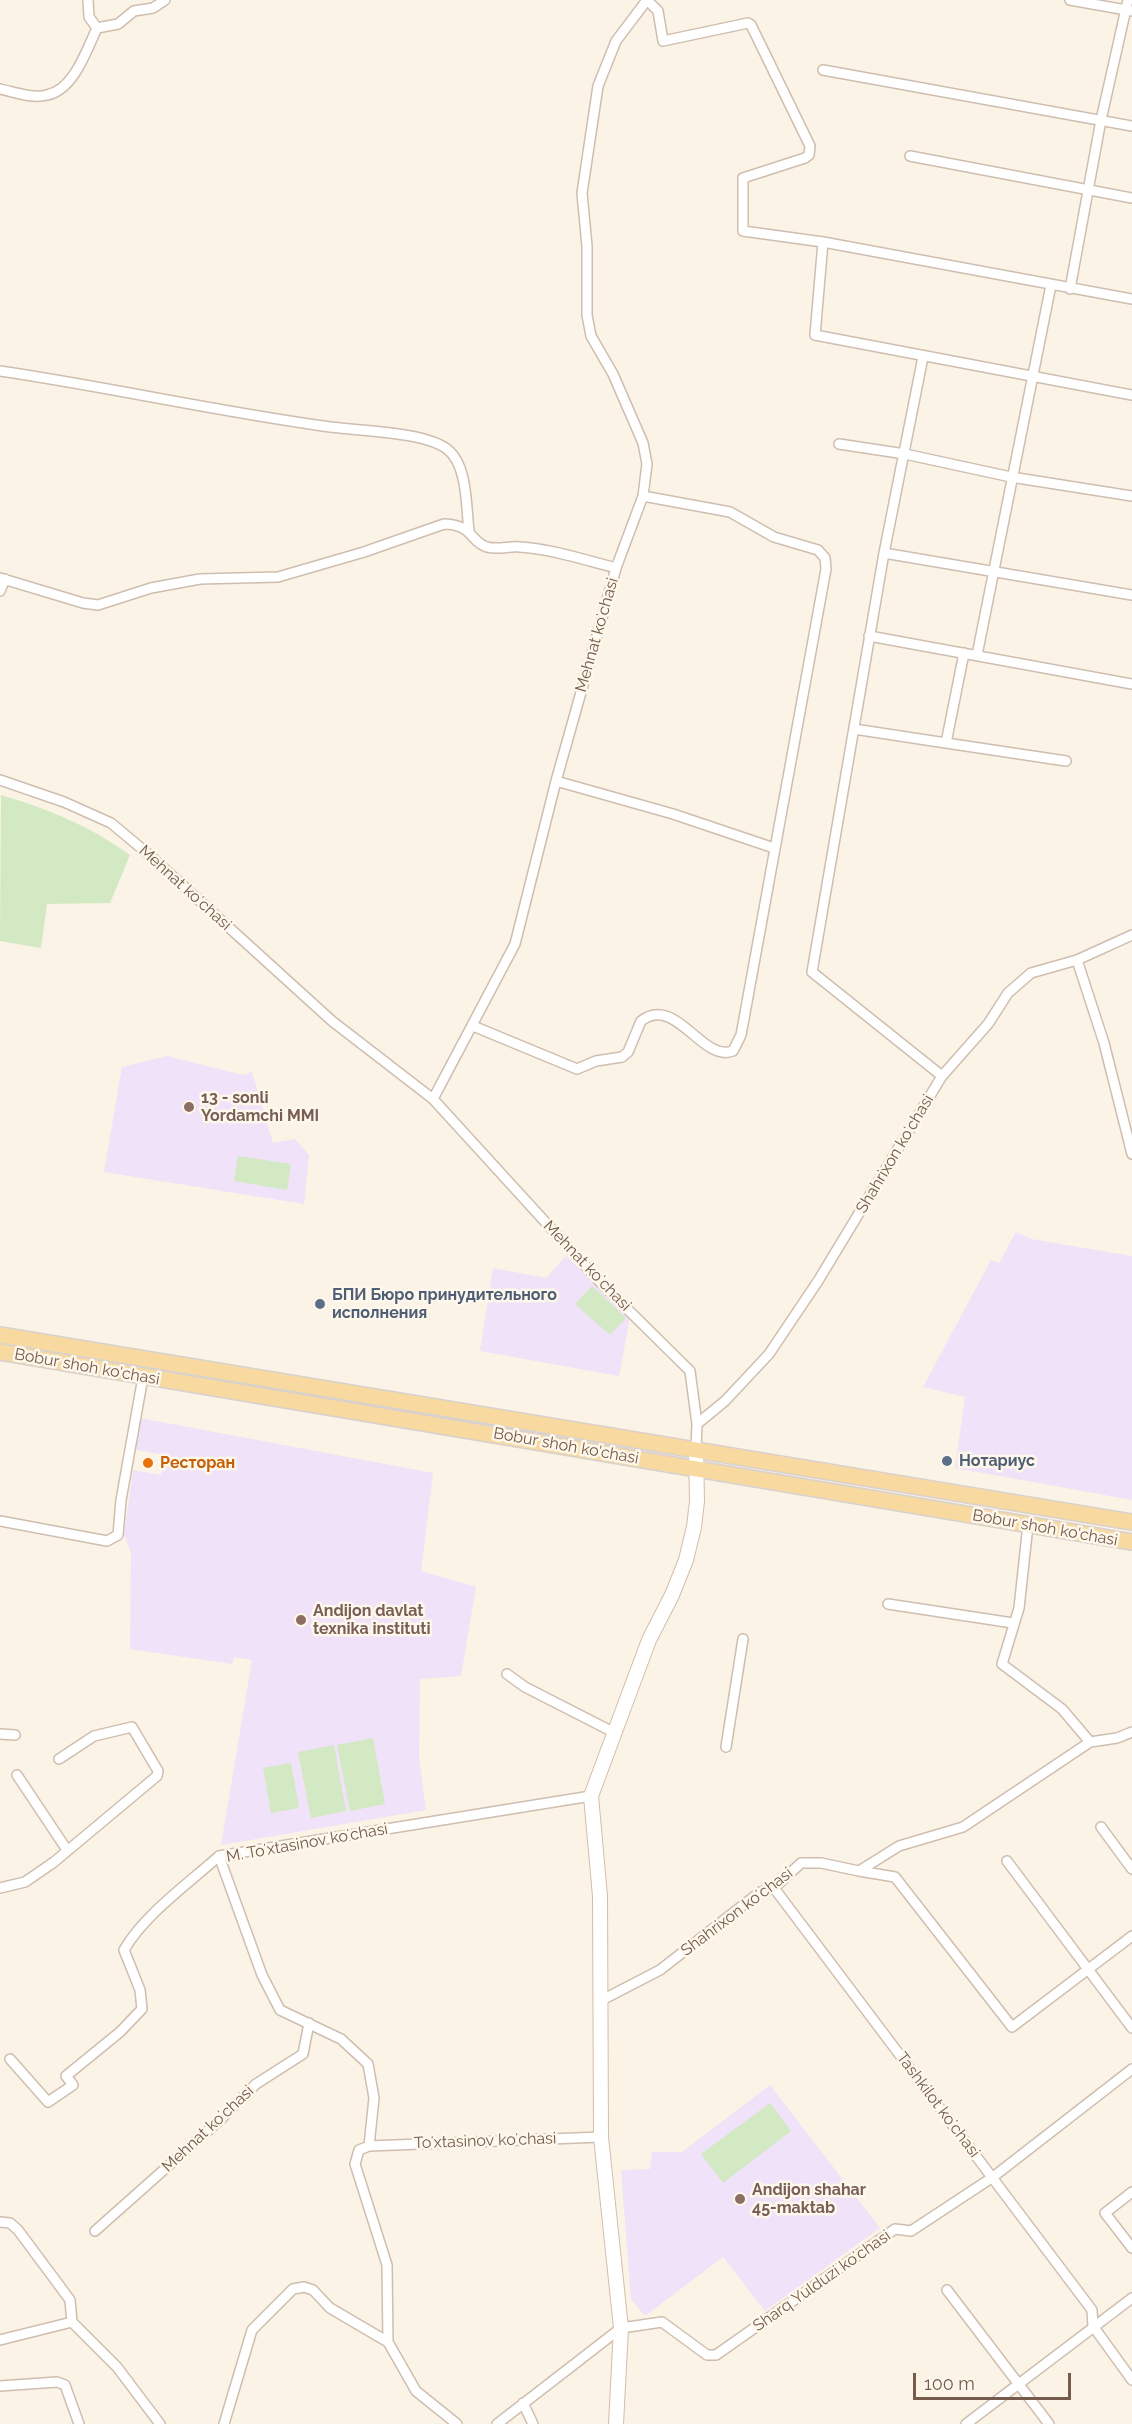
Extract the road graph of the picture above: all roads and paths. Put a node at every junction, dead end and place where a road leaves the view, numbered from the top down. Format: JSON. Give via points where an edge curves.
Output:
{"nodes":[{"id":1,"x":88,"y":0,"type":"edge"},
{"id":2,"x":165,"y":0,"type":"edge"},
{"id":3,"x":1070,"y":0,"type":"edge"},
{"id":4,"x":648,"y":1,"type":"edge"},
{"id":5,"x":1129,"y":7,"type":"edge"},
{"id":6,"x":97,"y":28,"type":"junction"},
{"id":7,"x":823,"y":70,"type":"dead end"},
{"id":8,"x":0,"y":89,"type":"edge"},
{"id":9,"x":1101,"y":120,"type":"junction"},
{"id":10,"x":1132,"y":126,"type":"edge"},
{"id":11,"x":910,"y":156,"type":"dead end"},
{"id":12,"x":1089,"y":190,"type":"junction"},
{"id":13,"x":1132,"y":198,"type":"edge"},
{"id":14,"x":823,"y":242,"type":"junction"},
{"id":15,"x":1051,"y":285,"type":"junction"},
{"id":16,"x":1070,"y":289,"type":"junction"},
{"id":17,"x":1132,"y":299,"type":"edge"},
{"id":18,"x":923,"y":357,"type":"junction"},
{"id":19,"x":0,"y":371,"type":"edge"},
{"id":20,"x":1032,"y":378,"type":"junction"},
{"id":21,"x":1132,"y":395,"type":"edge"},
{"id":22,"x":839,"y":444,"type":"dead end"},
{"id":23,"x":905,"y":454,"type":"junction"},
{"id":24,"x":1011,"y":477,"type":"junction"},
{"id":25,"x":643,"y":496,"type":"junction"},
{"id":26,"x":1132,"y":496,"type":"edge"},
{"id":27,"x":469,"y":531,"type":"junction"},
{"id":28,"x":884,"y":553,"type":"junction"},
{"id":29,"x":616,"y":568,"type":"junction"},
{"id":30,"x":993,"y":573,"type":"junction"},
{"id":31,"x":2,"y":578,"type":"edge"},
{"id":32,"x":0,"y":591,"type":"edge"},
{"id":33,"x":1132,"y":595,"type":"edge"},
{"id":34,"x":869,"y":636,"type":"junction"},
{"id":35,"x":964,"y":653,"type":"junction"},
{"id":36,"x":977,"y":655,"type":"junction"},
{"id":37,"x":1132,"y":684,"type":"edge"},
{"id":38,"x":854,"y":729,"type":"junction"},
{"id":39,"x":946,"y":743,"type":"junction"},
{"id":40,"x":1066,"y":761,"type":"dead end"},
{"id":41,"x":0,"y":780,"type":"edge"},
{"id":42,"x":556,"y":781,"type":"junction"},
{"id":43,"x":774,"y":848,"type":"junction"},
{"id":44,"x":1132,"y":935,"type":"edge"},
{"id":45,"x":1077,"y":960,"type":"junction"},
{"id":46,"x":473,"y":1026,"type":"junction"},
{"id":47,"x":942,"y":1076,"type":"junction"},
{"id":48,"x":433,"y":1099,"type":"junction"},
{"id":49,"x":1132,"y":1154,"type":"edge"},
{"id":50,"x":0,"y":1335,"type":"edge"},
{"id":51,"x":0,"y":1352,"type":"edge"},
{"id":52,"x":142,"y":1377,"type":"junction"},
{"id":53,"x":697,"y":1424,"type":"junction"},
{"id":54,"x":696,"y":1450,"type":"junction"},
{"id":55,"x":696,"y":1468,"type":"junction"},
{"id":56,"x":0,"y":1521,"type":"edge"},
{"id":57,"x":1132,"y":1522,"type":"edge"},
{"id":58,"x":1028,"y":1525,"type":"junction"},
{"id":59,"x":1132,"y":1542,"type":"edge"},
{"id":60,"x":888,"y":1604,"type":"dead end"},
{"id":61,"x":1012,"y":1623,"type":"junction"},
{"id":62,"x":743,"y":1639,"type":"dead end"},
{"id":63,"x":507,"y":1674,"type":"dead end"},
{"id":64,"x":613,"y":1732,"type":"junction"},
{"id":65,"x":1132,"y":1732,"type":"edge"},
{"id":66,"x":0,"y":1734,"type":"edge"},
{"id":67,"x":15,"y":1735,"type":"dead end"},
{"id":68,"x":1090,"y":1742,"type":"junction"},
{"id":69,"x":726,"y":1747,"type":"dead end"},
{"id":70,"x":59,"y":1759,"type":"dead end"},
{"id":71,"x":17,"y":1775,"type":"dead end"},
{"id":72,"x":591,"y":1796,"type":"junction"},
{"id":73,"x":1101,"y":1827,"type":"dead end"},
{"id":74,"x":67,"y":1850,"type":"junction"},
{"id":75,"x":219,"y":1856,"type":"junction"},
{"id":76,"x":1007,"y":1861,"type":"dead end"},
{"id":77,"x":1132,"y":1869,"type":"edge"},
{"id":78,"x":859,"y":1871,"type":"junction"},
{"id":79,"x":774,"y":1887,"type":"junction"},
{"id":80,"x":0,"y":1888,"type":"edge"},
{"id":81,"x":1132,"y":1936,"type":"edge"},
{"id":82,"x":1088,"y":1969,"type":"junction"},
{"id":83,"x":602,"y":2000,"type":"junction"},
{"id":84,"x":309,"y":2023,"type":"junction"},
{"id":85,"x":1132,"y":2028,"type":"edge"},
{"id":86,"x":10,"y":2059,"type":"dead end"},
{"id":87,"x":1132,"y":2069,"type":"edge"},
{"id":88,"x":601,"y":2137,"type":"junction"},
{"id":89,"x":369,"y":2146,"type":"junction"},
{"id":90,"x":993,"y":2177,"type":"junction"},
{"id":91,"x":1132,"y":2192,"type":"edge"},
{"id":92,"x":0,"y":2222,"type":"edge"},
{"id":93,"x":95,"y":2231,"type":"dead end"},
{"id":94,"x":1132,"y":2248,"type":"edge"},
{"id":95,"x":947,"y":2290,"type":"dead end"},
{"id":96,"x":1132,"y":2298,"type":"edge"},
{"id":97,"x":72,"y":2322,"type":"junction"},
{"id":98,"x":1093,"y":2326,"type":"junction"},
{"id":99,"x":621,"y":2328,"type":"junction"},
{"id":100,"x":0,"y":2340,"type":"edge"},
{"id":101,"x":388,"y":2342,"type":"junction"},
{"id":102,"x":1132,"y":2380,"type":"edge"},
{"id":103,"x":1018,"y":2384,"type":"junction"},
{"id":104,"x":0,"y":2386,"type":"edge"},
{"id":105,"x":523,"y":2403,"type":"junction"},
{"id":106,"x":79,"y":2424,"type":"edge"},
{"id":107,"x":160,"y":2424,"type":"edge"},
{"id":108,"x":224,"y":2424,"type":"edge"},
{"id":109,"x":457,"y":2424,"type":"edge"},
{"id":110,"x":497,"y":2424,"type":"edge"},
{"id":111,"x":533,"y":2424,"type":"edge"},
{"id":112,"x":616,"y":2424,"type":"edge"},
{"id":113,"x":966,"y":2424,"type":"edge"},
{"id":114,"x":1049,"y":2424,"type":"edge"}],
"edges":[{"from":1,"to":6,"type":"street","via":[[89,17]]},
{"from":2,"to":6,"type":"street","via":[[153,8],[134,11],[118,24]]},
{"from":3,"to":5,"type":"street"},
{"from":4,"to":14,"type":"street","via":[[658,11],[663,41],[747,23],[753,28],[811,150],[805,158],[743,178],[743,231]]},
{"from":4,"to":25,"type":"street","via":[[616,41],[598,86],[582,193],[591,336],[613,374],[643,443],[647,464]]},
{"from":5,"to":9,"type":"street"},
{"from":6,"to":8,"type":"street","via":[[77,68],[54,93],[39,96]]},
{"from":7,"to":9,"type":"street"},
{"from":9,"to":10,"type":"street"},
{"from":9,"to":12,"type":"street"},
{"from":11,"to":12,"type":"street"},
{"from":12,"to":13,"type":"street"},
{"from":12,"to":16,"type":"street"},
{"from":14,"to":15,"type":"street"},
{"from":14,"to":18,"type":"street","via":[[815,335]]},
{"from":15,"to":16,"type":"street"},
{"from":15,"to":20,"type":"street"},
{"from":16,"to":17,"type":"street"},
{"from":18,"to":20,"type":"street"},
{"from":18,"to":23,"type":"street"},
{"from":19,"to":27,"type":"street","via":[[324,427],[424,439],[449,451],[456,460]]},
{"from":20,"to":21,"type":"street"},
{"from":20,"to":24,"type":"street"},
{"from":22,"to":23,"type":"street"},
{"from":23,"to":24,"type":"street"},
{"from":23,"to":28,"type":"street"},
{"from":24,"to":26,"type":"street"},
{"from":24,"to":30,"type":"street"},
{"from":25,"to":29,"type":"street"},
{"from":25,"to":43,"type":"street","via":[[730,512],[774,537],[818,550],[825,558]]},
{"from":27,"to":29,"type":"street","name":"Mehnat koʻchasi","via":[[488,548],[520,547]]},
{"from":27,"to":31,"type":"street","name":"Mehnat koʻchasi","via":[[456,524],[444,524],[278,577],[200,579],[151,588],[98,605]]},
{"from":28,"to":30,"type":"street"},
{"from":28,"to":34,"type":"street"},
{"from":29,"to":42,"type":"street","name":"Mehnat koʻchasi"},
{"from":30,"to":33,"type":"street"},
{"from":30,"to":36,"type":"street"},
{"from":31,"to":32,"type":"street"},
{"from":34,"to":35,"type":"street"},
{"from":34,"to":38,"type":"street"},
{"from":35,"to":36,"type":"street"},
{"from":35,"to":39,"type":"street"},
{"from":36,"to":37,"type":"street"},
{"from":38,"to":39,"type":"street"},
{"from":38,"to":47,"type":"street","via":[[812,972]]},
{"from":39,"to":40,"type":"street"},
{"from":41,"to":48,"type":"street","name":"Mehnat koʻchasi","via":[[111,823],[332,1021]]},
{"from":42,"to":43,"type":"street"},
{"from":42,"to":46,"type":"street","name":"Mehnat koʻchasi","via":[[515,944]]},
{"from":43,"to":46,"type":"street","via":[[741,1035],[733,1051],[714,1049],[670,1017],[655,1014],[641,1021],[622,1057],[596,1061],[577,1070]]},
{"from":44,"to":45,"type":"street","name":"Shahrixon koʻchasi"},
{"from":45,"to":47,"type":"street","name":"Shahrixon koʻchasi","via":[[1031,973],[1018,981],[988,1024]]},
{"from":45,"to":49,"type":"street","via":[[1104,1043]]},
{"from":46,"to":48,"type":"street","name":"Mehnat koʻchasi"},
{"from":47,"to":53,"type":"street","name":"Shahrixon koʻchasi","via":[[818,1281],[769,1354],[725,1401]]},
{"from":48,"to":53,"type":"street","name":"Mehnat koʻchasi","via":[[601,1283],[690,1371]]},
{"from":50,"to":54,"type":"main road","name":"Bobur shoh ko'chasi"},
{"from":51,"to":52,"type":"main road","name":"Bobur shoh ko'chasi"},
{"from":52,"to":55,"type":"main road","name":"Bobur shoh ko'chasi"},
{"from":52,"to":56,"type":"street","via":[[118,1535],[107,1541]]},
{"from":53,"to":54,"type":"street","name":"Mehnat koʻchasi"},
{"from":54,"to":55,"type":"street"},
{"from":54,"to":57,"type":"main road","name":"Bobur shoh ko'chasi"},
{"from":55,"to":58,"type":"main road","name":"Bobur shoh ko'chasi"},
{"from":55,"to":64,"type":"street","via":[[694,1527],[686,1560]]},
{"from":58,"to":59,"type":"main road","name":"Bobur shoh ko'chasi"},
{"from":58,"to":61,"type":"street","via":[[1018,1608]]},
{"from":60,"to":61,"type":"street"},
{"from":61,"to":68,"type":"street","via":[[1002,1664],[1062,1708]]},
{"from":62,"to":69,"type":"street"},
{"from":63,"to":64,"type":"street"},
{"from":64,"to":72,"type":"street"},
{"from":65,"to":68,"type":"street"},
{"from":66,"to":67,"type":"street"},
{"from":68,"to":78,"type":"street","via":[[963,1827],[899,1846]]},
{"from":70,"to":74,"type":"street","via":[[94,1736],[132,1727],[158,1771]]},
{"from":71,"to":74,"type":"street"},
{"from":72,"to":75,"type":"street","name":"M. Toʻxtasinov koʻchasi"},
{"from":72,"to":83,"type":"street","via":[[600,1896]]},
{"from":73,"to":77,"type":"street"},
{"from":74,"to":80,"type":"street","via":[[25,1881]]},
{"from":75,"to":84,"type":"street","name":"M. Toʻxtasinov koʻchasi","via":[[262,1975],[280,2010]]},
{"from":75,"to":86,"type":"street","via":[[129,1941],[124,1950],[140,1990],[142,2009],[66,2076],[73,2085],[48,2102]]},
{"from":76,"to":82,"type":"street"},
{"from":78,"to":79,"type":"street","name":"Shahrixon koʻchasi","via":[[801,1863]]},
{"from":78,"to":82,"type":"street","name":"Shahrixon koʻchasi","via":[[894,1877],[1012,2027]]},
{"from":79,"to":83,"type":"street","name":"Shahrixon koʻchasi","via":[[760,1892],[660,1970]]},
{"from":79,"to":90,"type":"street","name":"Tashkilot koʻchasi"},
{"from":81,"to":82,"type":"street"},
{"from":82,"to":85,"type":"street"},
{"from":83,"to":88,"type":"street"},
{"from":84,"to":89,"type":"street","name":"M. Toʻxtasinov koʻchasi","via":[[341,2039],[368,2064],[374,2098]]},
{"from":84,"to":93,"type":"street","name":"Mehnat koʻchasi","via":[[303,2054],[256,2084]]},
{"from":87,"to":90,"type":"street","name":"Sharq Yulduzi koʻchasi"},
{"from":88,"to":89,"type":"street","name":"Toʻxtasinov koʻchasi"},
{"from":88,"to":99,"type":"street"},
{"from":89,"to":101,"type":"street","name":"M. Toʻxtasinov koʻchasi","via":[[359,2150],[355,2164],[387,2265]]},
{"from":90,"to":98,"type":"street","name":"Tashkilot koʻchasi","via":[[1092,2310]]},
{"from":90,"to":99,"type":"street","name":"Sharq Yulduzi koʻchasi","via":[[911,2231],[895,2229],[712,2357],[662,2322]]},
{"from":91,"to":94,"type":"street","via":[[1104,2213]]},
{"from":92,"to":97,"type":"street","via":[[10,2223],[18,2230],[61,2286],[70,2300]]},
{"from":95,"to":103,"type":"street"},
{"from":96,"to":98,"type":"street"},
{"from":97,"to":100,"type":"street"},
{"from":97,"to":107,"type":"street","via":[[117,2367]]},
{"from":98,"to":102,"type":"street","name":"Tashkilot koʻchasi"},
{"from":98,"to":103,"type":"street"},
{"from":99,"to":105,"type":"street"},
{"from":99,"to":112,"type":"street"},
{"from":101,"to":108,"type":"street","via":[[330,2308],[313,2290],[293,2289],[252,2330]]},
{"from":101,"to":109,"type":"street","name":"M. Toʻxtasinov koʻchasi","via":[[416,2391]]},
{"from":103,"to":113,"type":"street"},
{"from":103,"to":114,"type":"street"},
{"from":104,"to":106,"type":"street","via":[[57,2382],[65,2385]]},
{"from":105,"to":110,"type":"street"},
{"from":105,"to":111,"type":"street"}]}
